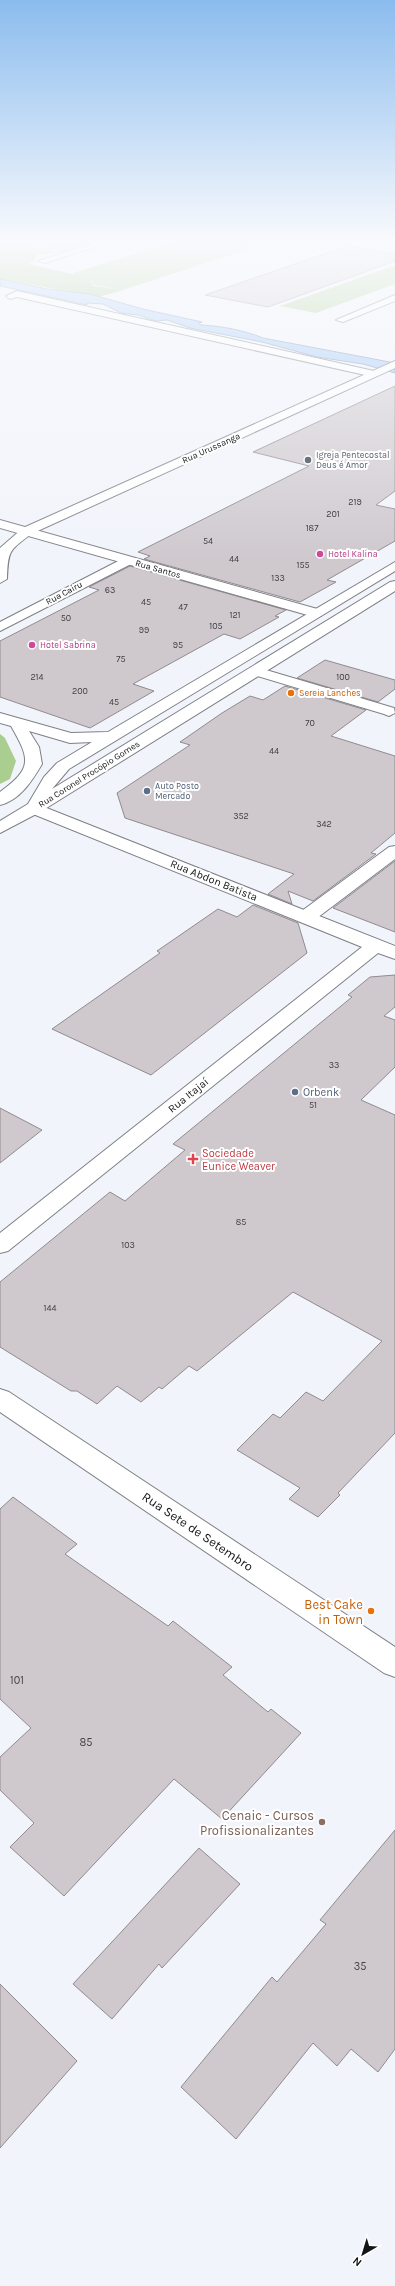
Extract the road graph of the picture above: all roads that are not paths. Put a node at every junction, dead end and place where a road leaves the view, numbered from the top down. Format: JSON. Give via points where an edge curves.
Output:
{"nodes":[{"id":1,"x":249,"y":347,"type":"edge"},
{"id":2,"x":395,"y":364,"type":"edge"},
{"id":3,"x":373,"y":374,"type":"junction"},
{"id":4,"x":0,"y":524,"type":"edge"},
{"id":5,"x":27,"y":531,"type":"junction"},
{"id":6,"x":128,"y":560,"type":"junction"},
{"id":7,"x":395,"y":566,"type":"edge"},
{"id":8,"x":0,"y":579,"type":"edge"},
{"id":9,"x":395,"y":585,"type":"edge"},
{"id":10,"x":316,"y":613,"type":"junction"},
{"id":11,"x":0,"y":627,"type":"edge"},
{"id":12,"x":256,"y":671,"type":"junction"},
{"id":13,"x":389,"y":711,"type":"dead end"},
{"id":14,"x":0,"y":718,"type":"edge"},
{"id":15,"x":18,"y":725,"type":"junction"},
{"id":16,"x":113,"y":736,"type":"junction"},
{"id":17,"x":0,"y":800,"type":"edge"},
{"id":18,"x":0,"y":806,"type":"edge"},
{"id":19,"x":34,"y":808,"type":"junction"},
{"id":20,"x":0,"y":828,"type":"edge"},
{"id":21,"x":395,"y":851,"type":"edge"},
{"id":22,"x":306,"y":917,"type":"junction"},
{"id":23,"x":376,"y":945,"type":"junction"},
{"id":24,"x":395,"y":953,"type":"edge"},
{"id":25,"x":0,"y":1245,"type":"edge"},
{"id":26,"x":0,"y":1399,"type":"edge"},
{"id":27,"x":395,"y":1664,"type":"edge"}],
"edges":[{"from":1,"to":3,"type":"main road"},
{"from":2,"to":3,"type":"main road","name":"Rua Urussanga"},
{"from":3,"to":5,"type":"main road","name":"Rua Urussanga"},
{"from":4,"to":5,"type":"main road","name":"Rua Santos"},
{"from":5,"to":6,"type":"main road","name":"Rua Santos"},
{"from":5,"to":8,"type":"main road","name":"Rua Urussanga","via":[[6,548],[2,557]]},
{"from":6,"to":10,"type":"main road","name":"Rua Santos"},
{"from":6,"to":11,"type":"main road","name":"Rua Cairu"},
{"from":7,"to":10,"type":"main road","name":"Rua Coronel Procópio Gomes"},
{"from":9,"to":12,"type":"main road","name":"Rua Coronel Procópio Gomes"},
{"from":10,"to":16,"type":"main road","name":"Rua Coronel Procópio Gomes"},
{"from":12,"to":13,"type":"main road"},
{"from":12,"to":19,"type":"main road","name":"Rua Coronel Procópio Gomes"},
{"from":14,"to":15,"type":"main road"},
{"from":15,"to":16,"type":"main road","via":[[70,738]]},
{"from":15,"to":17,"type":"main road","via":[[31,747],[34,764],[23,783]]},
{"from":16,"to":19,"type":"main road","name":"Rua Coronel Procópio Gomes","via":[[53,774],[45,784]]},
{"from":18,"to":19,"type":"main road","name":"Rua Abdon Batista"},
{"from":19,"to":20,"type":"main road"},
{"from":19,"to":22,"type":"main road","name":"Rua Abdon Batista"},
{"from":21,"to":22,"type":"main road"},
{"from":22,"to":23,"type":"main road","name":"Rua Abdon Batista"},
{"from":23,"to":24,"type":"main road","name":"Rua Abdon Batista"},
{"from":23,"to":25,"type":"main road","name":"Rua Itajaí"},
{"from":26,"to":27,"type":"main road","name":"Rua Sete de Setembro"}]}
